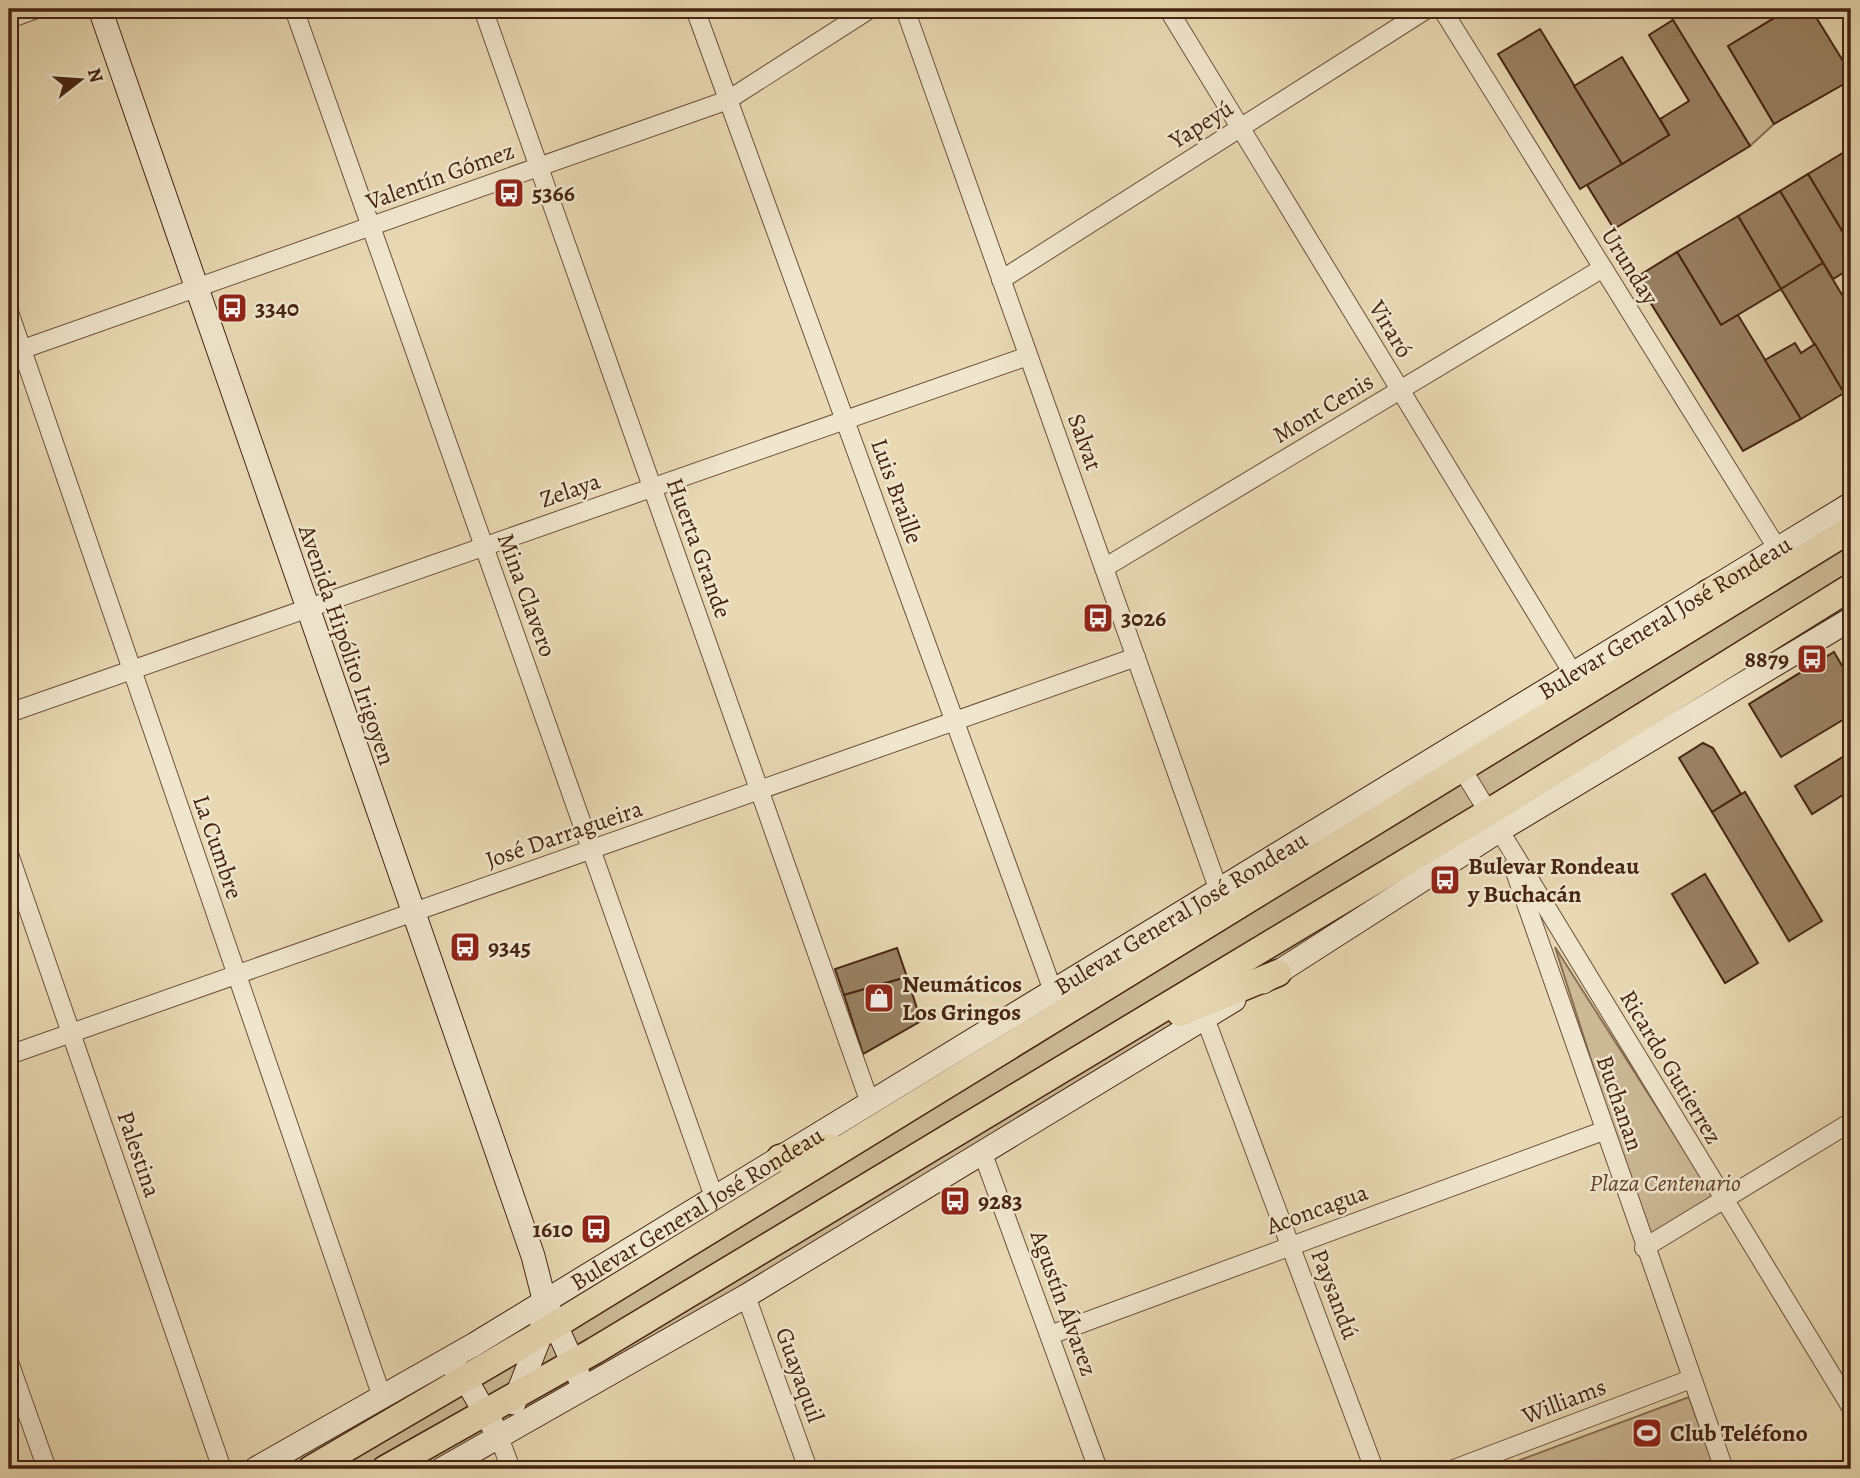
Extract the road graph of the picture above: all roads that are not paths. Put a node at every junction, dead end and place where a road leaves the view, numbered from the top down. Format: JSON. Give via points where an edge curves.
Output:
{"nodes":[{"id":1,"x":36,"y":9,"type":"edge"},
{"id":2,"x":100,"y":9,"type":"edge"},
{"id":3,"x":294,"y":9,"type":"edge"},
{"id":4,"x":483,"y":9,"type":"edge"},
{"id":5,"x":695,"y":9,"type":"edge"},
{"id":6,"x":870,"y":9,"type":"edge"},
{"id":7,"x":905,"y":9,"type":"edge"},
{"id":8,"x":1168,"y":9,"type":"edge"},
{"id":9,"x":1427,"y":9,"type":"edge"},
{"id":10,"x":1442,"y":9,"type":"edge"},
{"id":11,"x":9,"y":19,"type":"edge"},
{"id":12,"x":728,"y":100,"type":"junction"},
{"id":13,"x":1241,"y":128,"type":"junction"},
{"id":14,"x":539,"y":167,"type":"junction"},
{"id":15,"x":371,"y":227,"type":"junction"},
{"id":16,"x":1603,"y":268,"type":"junction"},
{"id":17,"x":1001,"y":280,"type":"junction"},
{"id":18,"x":197,"y":288,"type":"junction"},
{"id":19,"x":9,"y":312,"type":"edge"},
{"id":20,"x":15,"y":352,"type":"edge"},
{"id":21,"x":1028,"y":356,"type":"junction"},
{"id":22,"x":1400,"y":391,"type":"junction"},
{"id":23,"x":845,"y":421,"type":"junction"},
{"id":24,"x":652,"y":488,"type":"junction"},
{"id":25,"x":1851,"y":504,"type":"edge"},
{"id":26,"x":1851,"y":529,"type":"edge"},
{"id":27,"x":484,"y":547,"type":"junction"},
{"id":28,"x":1777,"y":548,"type":"junction"},
{"id":29,"x":1104,"y":568,"type":"junction"},
{"id":30,"x":1851,"y":587,"type":"edge"},
{"id":31,"x":1708,"y":593,"type":"junction"},
{"id":32,"x":307,"y":608,"type":"junction"},
{"id":33,"x":1851,"y":619,"type":"edge"},
{"id":34,"x":1136,"y":657,"type":"junction"},
{"id":35,"x":131,"y":670,"type":"junction"},
{"id":36,"x":1574,"y":675,"type":"junction"},
{"id":37,"x":9,"y":713,"type":"edge"},
{"id":38,"x":955,"y":721,"type":"junction"},
{"id":39,"x":1457,"y":760,"type":"junction"},
{"id":40,"x":760,"y":791,"type":"junction"},
{"id":41,"x":1494,"y":821,"type":"junction"},
{"id":42,"x":592,"y":850,"type":"junction"},
{"id":43,"x":9,"y":854,"type":"edge"},
{"id":44,"x":1219,"y":891,"type":"junction"},
{"id":45,"x":1539,"y":911,"type":"junction"},
{"id":46,"x":411,"y":913,"type":"junction"},
{"id":47,"x":1278,"y":973,"type":"junction"},
{"id":48,"x":237,"y":976,"type":"junction"},
{"id":49,"x":1053,"y":991,"type":"junction"},
{"id":50,"x":1205,"y":1018,"type":"junction"},
{"id":51,"x":71,"y":1035,"type":"junction"},
{"id":52,"x":1101,"y":1046,"type":"junction"},
{"id":53,"x":9,"y":1055,"type":"edge"},
{"id":54,"x":870,"y":1103,"type":"junction"},
{"id":55,"x":1851,"y":1122,"type":"edge"},
{"id":56,"x":1603,"y":1130,"type":"junction"},
{"id":57,"x":852,"y":1142,"type":"junction"},
{"id":58,"x":983,"y":1154,"type":"junction"},
{"id":59,"x":780,"y":1158,"type":"junction"},
{"id":60,"x":714,"y":1197,"type":"junction"},
{"id":61,"x":1723,"y":1200,"type":"junction"},
{"id":62,"x":1290,"y":1245,"type":"junction"},
{"id":63,"x":1644,"y":1248,"type":"junction"},
{"id":64,"x":746,"y":1296,"type":"junction"},
{"id":65,"x":544,"y":1299,"type":"junction"},
{"id":66,"x":549,"y":1330,"type":"junction"},
{"id":67,"x":1049,"y":1335,"type":"junction"},
{"id":68,"x":9,"y":1362,"type":"edge"},
{"id":69,"x":573,"y":1363,"type":"junction"},
{"id":70,"x":456,"y":1369,"type":"junction"},
{"id":71,"x":1692,"y":1379,"type":"junction"},
{"id":72,"x":584,"y":1388,"type":"junction"},
{"id":73,"x":520,"y":1391,"type":"junction"},
{"id":74,"x":382,"y":1397,"type":"junction"},
{"id":75,"x":1851,"y":1407,"type":"edge"},
{"id":76,"x":485,"y":1411,"type":"junction"},
{"id":77,"x":499,"y":1437,"type":"junction"},
{"id":78,"x":47,"y":1469,"type":"edge"},
{"id":79,"x":222,"y":1469,"type":"edge"},
{"id":80,"x":255,"y":1469,"type":"edge"},
{"id":81,"x":311,"y":1469,"type":"edge"},
{"id":82,"x":384,"y":1469,"type":"edge"},
{"id":83,"x":442,"y":1469,"type":"edge"},
{"id":84,"x":511,"y":1469,"type":"edge"},
{"id":85,"x":808,"y":1469,"type":"edge"},
{"id":86,"x":1098,"y":1469,"type":"edge"},
{"id":87,"x":1374,"y":1469,"type":"edge"},
{"id":88,"x":1454,"y":1469,"type":"edge"},
{"id":89,"x":1724,"y":1469,"type":"edge"}],
"edges":[{"from":1,"to":11,"type":"street"},
{"from":2,"to":18,"type":"main road","name":"Avenida Hipólito Irigoyen"},
{"from":3,"to":15,"type":"street","name":"Mina Clavero"},
{"from":4,"to":14,"type":"street","name":"Huerta Grande"},
{"from":5,"to":12,"type":"street","name":"Luis Braille"},
{"from":6,"to":12,"type":"street","name":"Valentín Gómez"},
{"from":7,"to":17,"type":"street","name":"Salvat"},
{"from":8,"to":13,"type":"street","name":"Viraró"},
{"from":9,"to":13,"type":"street","name":"Yapeyú"},
{"from":10,"to":16,"type":"street","name":"Urunday"},
{"from":12,"to":14,"type":"street","name":"Valentín Gómez"},
{"from":12,"to":23,"type":"street","name":"Luis Braille"},
{"from":13,"to":17,"type":"street","name":"Yapeyú"},
{"from":13,"to":22,"type":"street","name":"Viraró"},
{"from":14,"to":15,"type":"street","name":"Valentín Gómez"},
{"from":14,"to":24,"type":"street","name":"Huerta Grande"},
{"from":15,"to":18,"type":"street","name":"Valentín Gómez"},
{"from":15,"to":27,"type":"street","name":"Mina Clavero"},
{"from":16,"to":22,"type":"street","name":"Mont Cenis"},
{"from":16,"to":28,"type":"street","name":"Urunday"},
{"from":17,"to":21,"type":"street","name":"Salvat"},
{"from":18,"to":20,"type":"street","name":"Valentín Gómez"},
{"from":18,"to":32,"type":"main road","name":"Avenida Hipólito Irigoyen"},
{"from":19,"to":20,"type":"street","name":"La Cumbre"},
{"from":20,"to":35,"type":"street","name":"La Cumbre"},
{"from":21,"to":23,"type":"street","name":"Zelaya"},
{"from":21,"to":29,"type":"street","name":"Salvat"},
{"from":22,"to":29,"type":"street","name":"Mont Cenis"},
{"from":22,"to":36,"type":"street","name":"Viraró"},
{"from":23,"to":24,"type":"street","name":"Zelaya"},
{"from":23,"to":38,"type":"street","name":"Luis Braille"},
{"from":24,"to":27,"type":"street","name":"Zelaya"},
{"from":24,"to":40,"type":"street","name":"Huerta Grande"},
{"from":25,"to":28,"type":"main road","name":"Bulevar General José Rondeau"},
{"from":26,"to":31,"type":"main road"},
{"from":26,"to":39,"type":"main road","name":"Bulevar General José Rondeau"},
{"from":27,"to":32,"type":"street","name":"Zelaya"},
{"from":27,"to":42,"type":"street","name":"Mina Clavero"},
{"from":28,"to":31,"type":"main road","name":"Bulevar General José Rondeau"},
{"from":29,"to":34,"type":"street","name":"Salvat"},
{"from":30,"to":41,"type":"main road"},
{"from":31,"to":36,"type":"main road","name":"Bulevar General José Rondeau"},
{"from":32,"to":35,"type":"street","name":"Zelaya"},
{"from":32,"to":46,"type":"main road","name":"Avenida Hipólito Irigoyen"},
{"from":33,"to":41,"type":"main road"},
{"from":34,"to":38,"type":"street","name":"José Darragueira"},
{"from":34,"to":44,"type":"street","name":"Salvat"},
{"from":35,"to":37,"type":"street","name":"Zelaya"},
{"from":35,"to":48,"type":"street","name":"La Cumbre"},
{"from":36,"to":39,"type":"main road","name":"Bulevar General José Rondeau"},
{"from":38,"to":40,"type":"street","name":"José Darragueira"},
{"from":38,"to":49,"type":"street","name":"Luis Braille"},
{"from":39,"to":41,"type":"street","name":"Ricardo Gutierrez"},
{"from":39,"to":44,"type":"main road","name":"Bulevar General José Rondeau"},
{"from":39,"to":57,"type":"main road","name":"Bulevar General José Rondeau"},
{"from":40,"to":42,"type":"street","name":"José Darragueira"},
{"from":40,"to":54,"type":"street","name":"Huerta Grande"},
{"from":41,"to":45,"type":"street","name":"Ricardo Gutierrez"},
{"from":41,"to":47,"type":"main road"},
{"from":41,"to":52,"type":"main road"},
{"from":42,"to":46,"type":"street","name":"José Darragueira"},
{"from":42,"to":60,"type":"street","name":"Mina Clavero"},
{"from":43,"to":51,"type":"street","name":"Palestina"},
{"from":44,"to":49,"type":"main road","name":"Bulevar General José Rondeau"},
{"from":45,"to":56,"type":"street","name":"Buchanan"},
{"from":45,"to":61,"type":"street","name":"Ricardo Gutierrez"},
{"from":46,"to":48,"type":"street","name":"José Darragueira"},
{"from":46,"to":65,"type":"main road","name":"Avenida Hipólito Irigoyen","via":[[533,1256]]},
{"from":47,"to":50,"type":"main road"},
{"from":47,"to":52,"type":"main road"},
{"from":48,"to":51,"type":"street","name":"José Darragueira"},
{"from":48,"to":74,"type":"street","name":"La Cumbre"},
{"from":49,"to":54,"type":"main road","name":"Bulevar General José Rondeau"},
{"from":50,"to":58,"type":"main road"},
{"from":50,"to":62,"type":"street","name":"Paysandú"},
{"from":51,"to":53,"type":"street","name":"José Darragueira"},
{"from":51,"to":79,"type":"street","name":"Palestina"},
{"from":52,"to":69,"type":"main road"},
{"from":54,"to":59,"type":"main road","name":"Bulevar General José Rondeau"},
{"from":55,"to":61,"type":"street"},
{"from":56,"to":62,"type":"street","name":"Aconcagua"},
{"from":56,"to":63,"type":"street","name":"Buchanan"},
{"from":57,"to":59,"type":"main road"},
{"from":57,"to":66,"type":"main road","name":"Bulevar General José Rondeau"},
{"from":58,"to":64,"type":"main road"},
{"from":58,"to":67,"type":"street","name":"Agustín Álvarez"},
{"from":59,"to":60,"type":"main road","name":"Bulevar General José Rondeau"},
{"from":60,"to":65,"type":"main road","name":"Bulevar General José Rondeau"},
{"from":61,"to":63,"type":"street"},
{"from":61,"to":75,"type":"street","name":"Ricardo Gutierrez"},
{"from":62,"to":67,"type":"street","name":"Aconcagua"},
{"from":62,"to":87,"type":"street","name":"Paysandú"},
{"from":63,"to":71,"type":"street","name":"Buchanan"},
{"from":64,"to":72,"type":"main road"},
{"from":64,"to":85,"type":"street","name":"Guayaquil"},
{"from":65,"to":66,"type":"main road","name":"Avenida Hipólito Irigoyen"},
{"from":65,"to":70,"type":"main road","name":"Bulevar General José Rondeau"},
{"from":66,"to":69,"type":"main road"},
{"from":66,"to":70,"type":"main road","name":"Bulevar General José Rondeau"},
{"from":66,"to":73,"type":"main road"},
{"from":67,"to":86,"type":"street","name":"Agustín Álvarez"},
{"from":68,"to":78,"type":"street"},
{"from":69,"to":72,"type":"main road"},
{"from":69,"to":73,"type":"main road"},
{"from":70,"to":74,"type":"main road","name":"Bulevar General José Rondeau"},
{"from":70,"to":76,"type":"main road"},
{"from":70,"to":81,"type":"main road","name":"Bulevar General José Rondeau"},
{"from":71,"to":88,"type":"street","name":"Williams"},
{"from":71,"to":89,"type":"street","name":"Buchanan"},
{"from":72,"to":77,"type":"main road"},
{"from":73,"to":76,"type":"main road"},
{"from":73,"to":77,"type":"main road"},
{"from":74,"to":80,"type":"main road","name":"Bulevar General José Rondeau"},
{"from":76,"to":77,"type":"main road"},
{"from":76,"to":82,"type":"main road"},
{"from":77,"to":83,"type":"main road"},
{"from":77,"to":84,"type":"street"}]}
